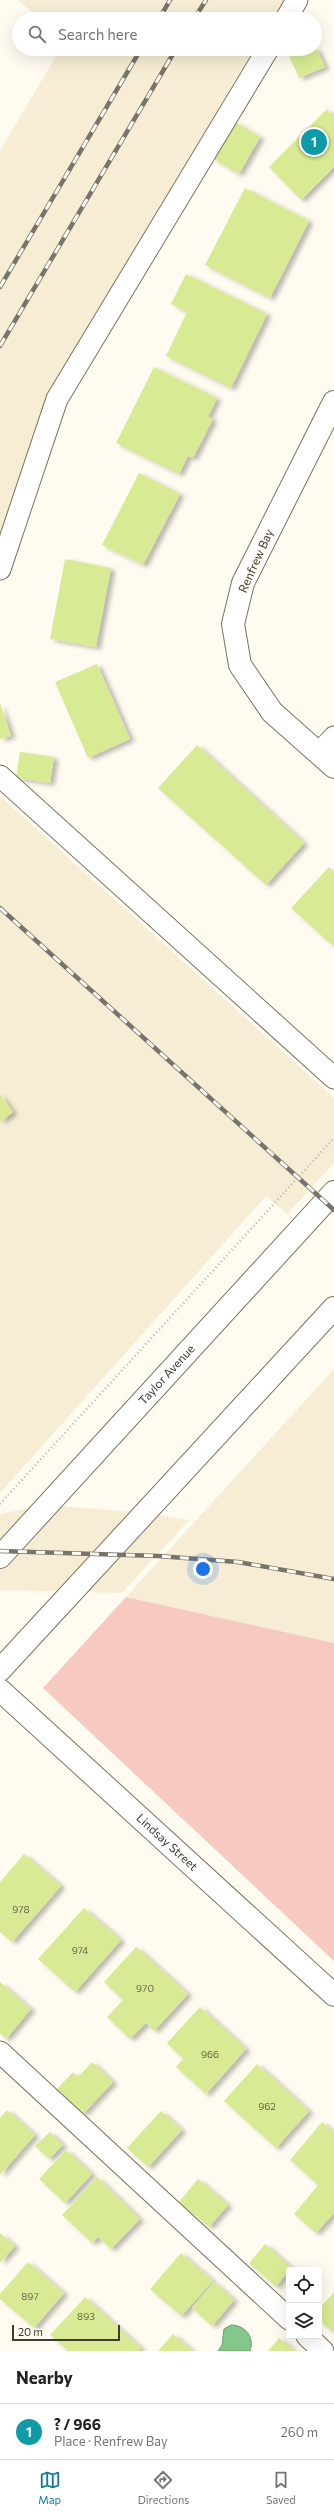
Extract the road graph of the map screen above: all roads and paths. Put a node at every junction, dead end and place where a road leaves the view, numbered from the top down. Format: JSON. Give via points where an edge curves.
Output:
{"nodes":[{"id":1,"x":297,"y":0,"type":"edge"},
{"id":2,"x":290,"y":12,"type":"edge"},
{"id":3,"x":264,"y":56,"type":"edge"},
{"id":4,"x":334,"y":402,"type":"edge"},
{"id":5,"x":0,"y":569,"type":"edge"},
{"id":6,"x":334,"y":737,"type":"edge"},
{"id":7,"x":326,"y":760,"type":"edge"},
{"id":8,"x":0,"y":776,"type":"edge"},
{"id":9,"x":334,"y":1078,"type":"edge"},
{"id":10,"x":334,"y":1138,"type":"edge"},
{"id":11,"x":334,"y":1192,"type":"edge"},
{"id":12,"x":334,"y":1308,"type":"edge"},
{"id":13,"x":0,"y":1504,"type":"edge"},
{"id":14,"x":0,"y":1557,"type":"edge"},
{"id":15,"x":0,"y":1670,"type":"edge"},
{"id":16,"x":0,"y":1690,"type":"edge"},
{"id":17,"x":334,"y":1994,"type":"edge"},
{"id":18,"x":0,"y":2052,"type":"edge"},
{"id":19,"x":286,"y":2316,"type":"edge"},
{"id":20,"x":310,"y":2339,"type":"edge"},
{"id":21,"x":323,"y":2351,"type":"edge"}],
"edges":[{"from":1,"to":2,"type":"lane"},
{"from":3,"to":5,"type":"lane","via":[[57,399]]},
{"from":4,"to":7,"type":"main road","name":"Renfrew Bay","via":[[243,583],[233,624],[240,665],[272,712]]},
{"from":6,"to":7,"type":"lane"},
{"from":8,"to":9,"type":"lane"},
{"from":10,"to":13,"type":"path"},
{"from":11,"to":14,"type":"main road","name":"Taylor Avenue"},
{"from":12,"to":15,"type":"main road"},
{"from":16,"to":17,"type":"main road","name":"Lindsay Street"},
{"from":18,"to":19,"type":"lane"},
{"from":20,"to":21,"type":"lane"}]}
